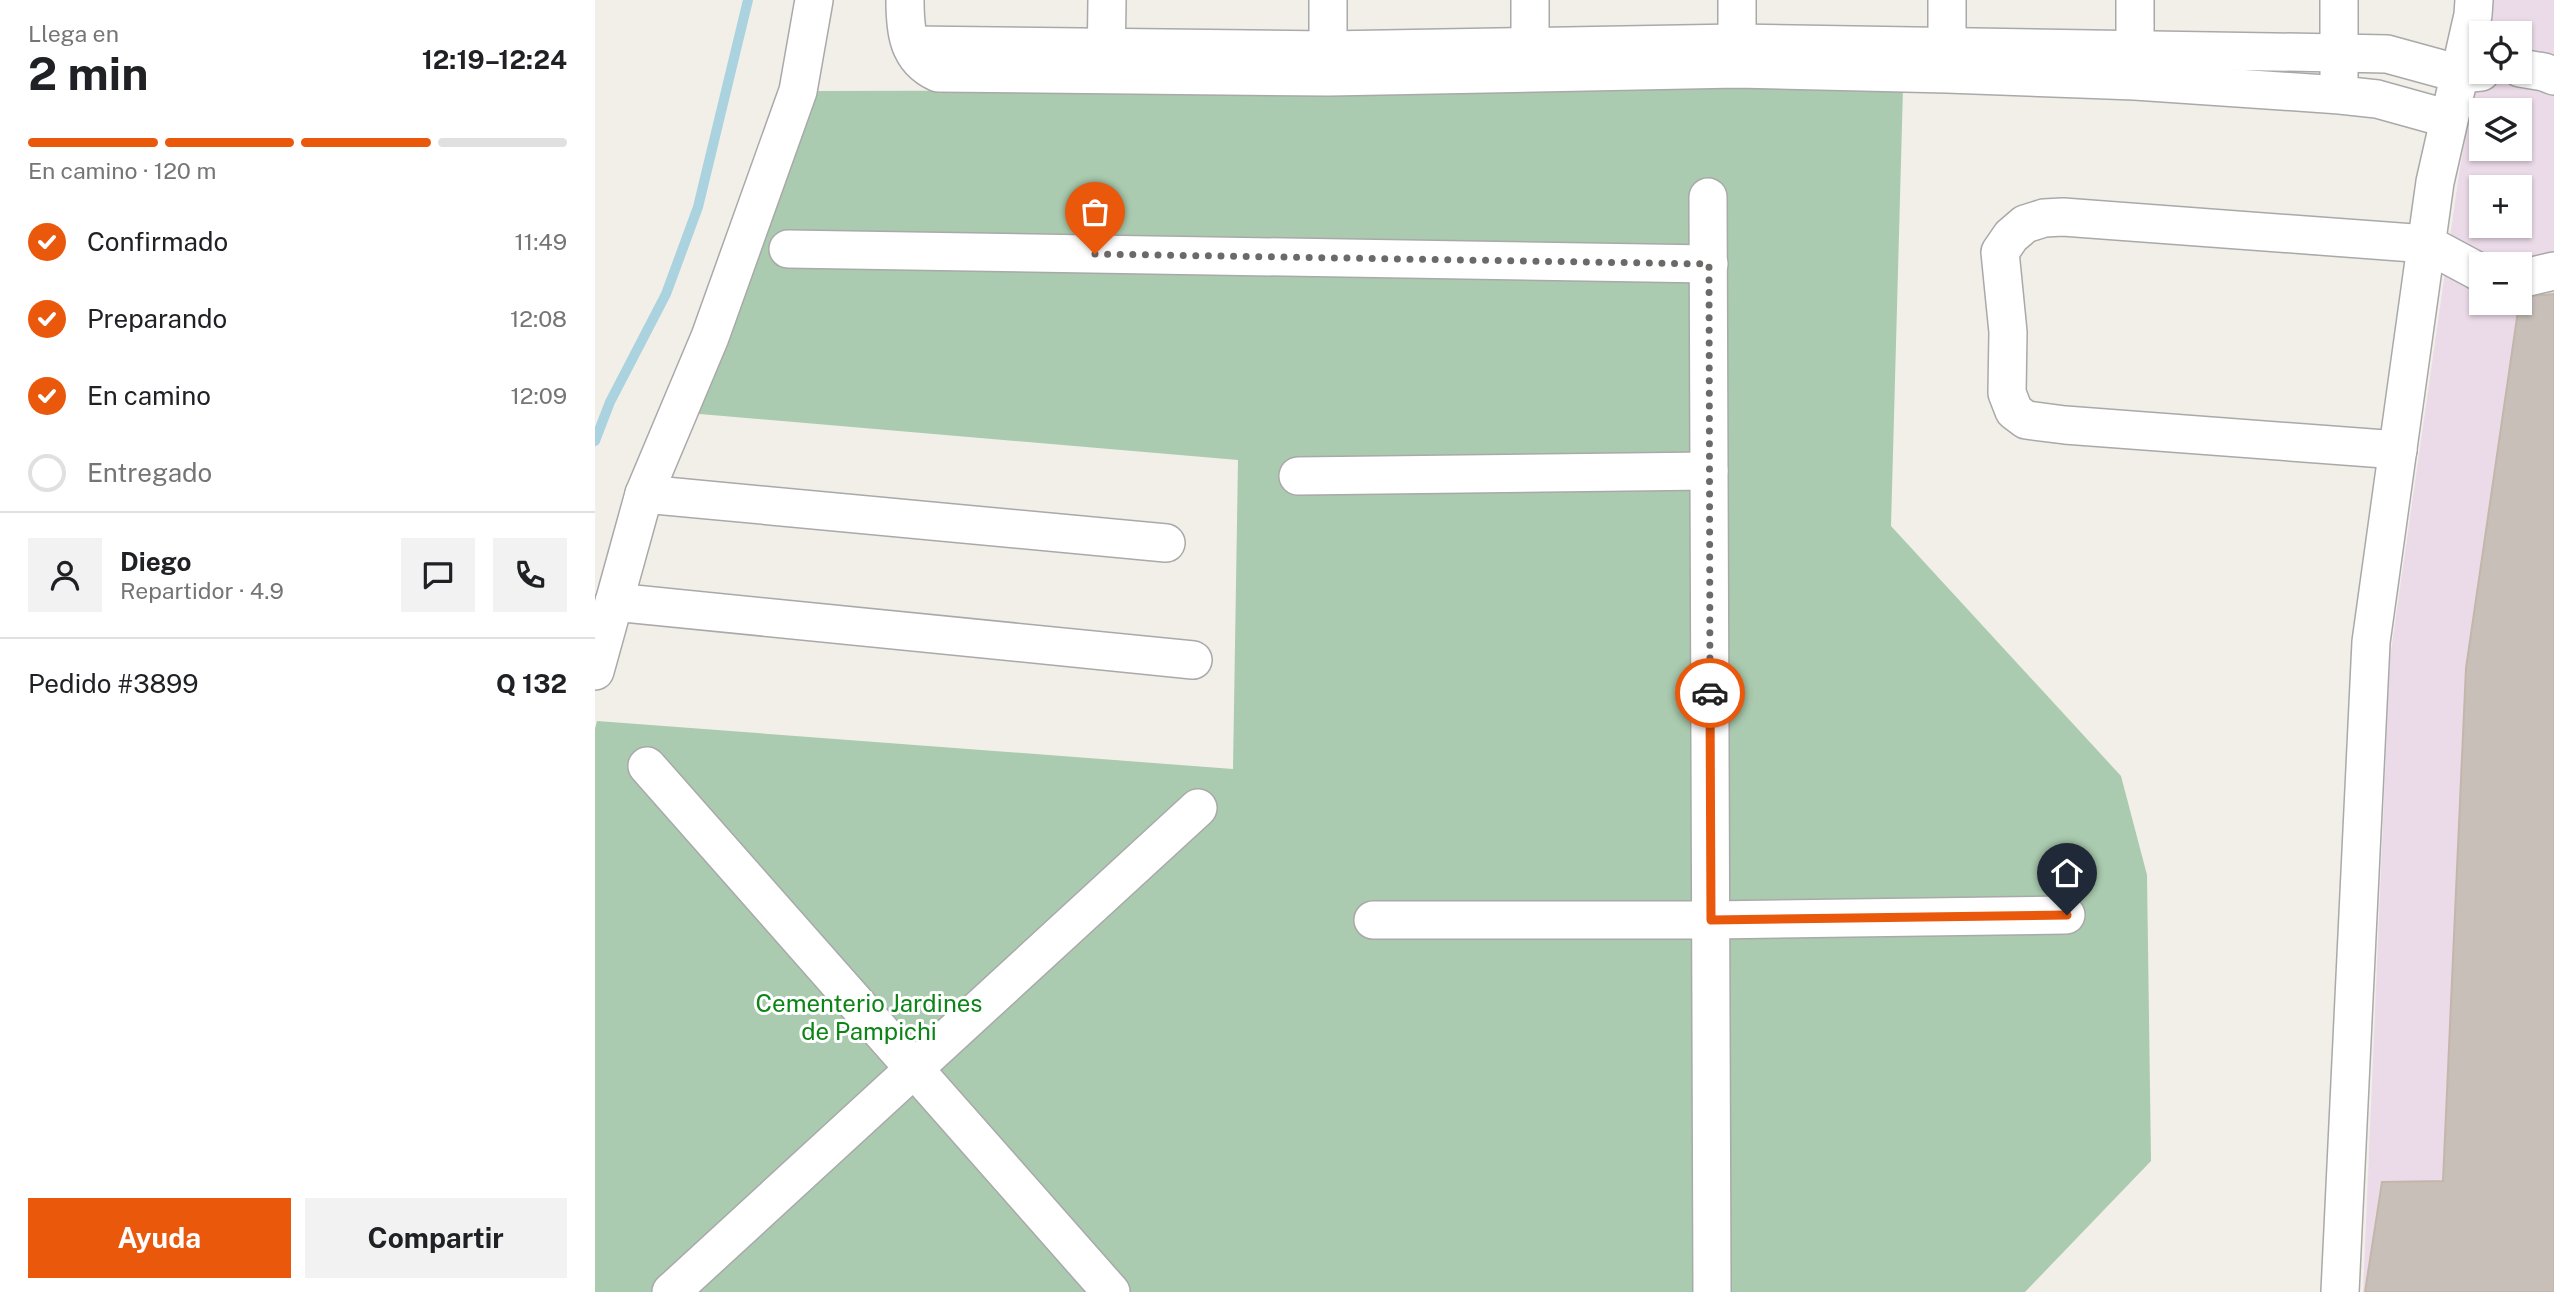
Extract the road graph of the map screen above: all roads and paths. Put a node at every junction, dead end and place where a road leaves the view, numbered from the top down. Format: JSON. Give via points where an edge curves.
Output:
{"nodes":[{"id":1,"x":814,"y":0,"type":"edge"},
{"id":2,"x":905,"y":0,"type":"edge"},
{"id":3,"x":1107,"y":0,"type":"edge"},
{"id":4,"x":1328,"y":0,"type":"edge"},
{"id":5,"x":1530,"y":0,"type":"edge"},
{"id":6,"x":1737,"y":0,"type":"edge"},
{"id":7,"x":1947,"y":0,"type":"edge"},
{"id":8,"x":2135,"y":0,"type":"edge"},
{"id":9,"x":2339,"y":0,"type":"edge"},
{"id":10,"x":2474,"y":0,"type":"edge"},
{"id":11,"x":2473,"y":21,"type":"edge"},
{"id":12,"x":2339,"y":53,"type":"junction"},
{"id":13,"x":1737,"y":56,"type":"junction"},
{"id":14,"x":1530,"y":60,"type":"junction"},
{"id":15,"x":1947,"y":61,"type":"junction"},
{"id":16,"x":1106,"y":62,"type":"junction"},
{"id":17,"x":1328,"y":64,"type":"junction"},
{"id":18,"x":2135,"y":66,"type":"junction"},
{"id":19,"x":2532,"y":70,"type":"edge"},
{"id":20,"x":2469,"y":73,"type":"edge"},
{"id":21,"x":2554,"y":76,"type":"edge"},
{"id":22,"x":2469,"y":77,"type":"edge"},
{"id":23,"x":2340,"y":95,"type":"junction"},
{"id":24,"x":2449,"y":119,"type":"junction"},
{"id":25,"x":1708,"y":197,"type":"dead end"},
{"id":26,"x":2427,"y":244,"type":"junction"},
{"id":27,"x":788,"y":249,"type":"dead end"},
{"id":28,"x":1709,"y":264,"type":"junction"},
{"id":29,"x":2469,"y":266,"type":"edge"},
{"id":30,"x":2554,"y":271,"type":"edge"},
{"id":31,"x":2532,"y":276,"type":"edge"},
{"id":32,"x":2398,"y":450,"type":"junction"},
{"id":33,"x":1709,"y":471,"type":"junction"},
{"id":34,"x":1298,"y":476,"type":"dead end"},
{"id":35,"x":644,"y":494,"type":"junction"},
{"id":36,"x":1166,"y":543,"type":"dead end"},
{"id":37,"x":614,"y":602,"type":"junction"},
{"id":38,"x":1193,"y":660,"type":"dead end"},
{"id":39,"x":595,"y":671,"type":"edge"},
{"id":40,"x":647,"y":766,"type":"dead end"},
{"id":41,"x":1198,"y":808,"type":"dead end"},
{"id":42,"x":2067,"y":915,"type":"dead end"},
{"id":43,"x":1373,"y":920,"type":"dead end"},
{"id":44,"x":1711,"y":920,"type":"junction"},
{"id":45,"x":914,"y":1069,"type":"junction"},
{"id":46,"x":671,"y":1292,"type":"edge"},
{"id":47,"x":1111,"y":1292,"type":"edge"},
{"id":48,"x":1711,"y":1292,"type":"edge"},
{"id":49,"x":2340,"y":1292,"type":"edge"}],
"edges":[{"from":1,"to":35,"type":"street","via":[[798,91],[710,337]]},
{"from":2,"to":16,"type":"street","via":[[905,32],[911,45]]},
{"from":3,"to":16,"type":"street"},
{"from":4,"to":17,"type":"street"},
{"from":5,"to":14,"type":"street"},
{"from":6,"to":13,"type":"street"},
{"from":7,"to":15,"type":"street"},
{"from":8,"to":18,"type":"street"},
{"from":9,"to":12,"type":"street"},
{"from":10,"to":11,"type":"street"},
{"from":12,"to":18,"type":"street"},
{"from":12,"to":20,"type":"street","via":[[2387,54]]},
{"from":12,"to":23,"type":"street"},
{"from":13,"to":14,"type":"street"},
{"from":13,"to":15,"type":"street"},
{"from":14,"to":17,"type":"street"},
{"from":15,"to":18,"type":"street"},
{"from":16,"to":17,"type":"street"},
{"from":18,"to":23,"type":"street"},
{"from":19,"to":21,"type":"street"},
{"from":22,"to":24,"type":"street"},
{"from":23,"to":24,"type":"street","via":[[2377,99]]},
{"from":24,"to":26,"type":"street"},
{"from":25,"to":28,"type":"street"},
{"from":26,"to":29,"type":"street"},
{"from":26,"to":32,"type":"street"},
{"from":26,"to":32,"type":"street","via":[[2043,218],[2025,224],[2000,252],[2008,332],[2007,393],[2014,411],[2026,420]]},
{"from":27,"to":28,"type":"street"},
{"from":28,"to":33,"type":"street"},
{"from":30,"to":31,"type":"street"},
{"from":32,"to":49,"type":"street","via":[[2371,642]]},
{"from":33,"to":34,"type":"street"},
{"from":33,"to":44,"type":"street"},
{"from":35,"to":36,"type":"street"},
{"from":35,"to":37,"type":"street"},
{"from":37,"to":38,"type":"street"},
{"from":37,"to":39,"type":"street"},
{"from":40,"to":45,"type":"street"},
{"from":41,"to":45,"type":"street"},
{"from":42,"to":44,"type":"street"},
{"from":43,"to":44,"type":"street"},
{"from":44,"to":48,"type":"street"},
{"from":45,"to":46,"type":"street"},
{"from":45,"to":47,"type":"street"}]}
